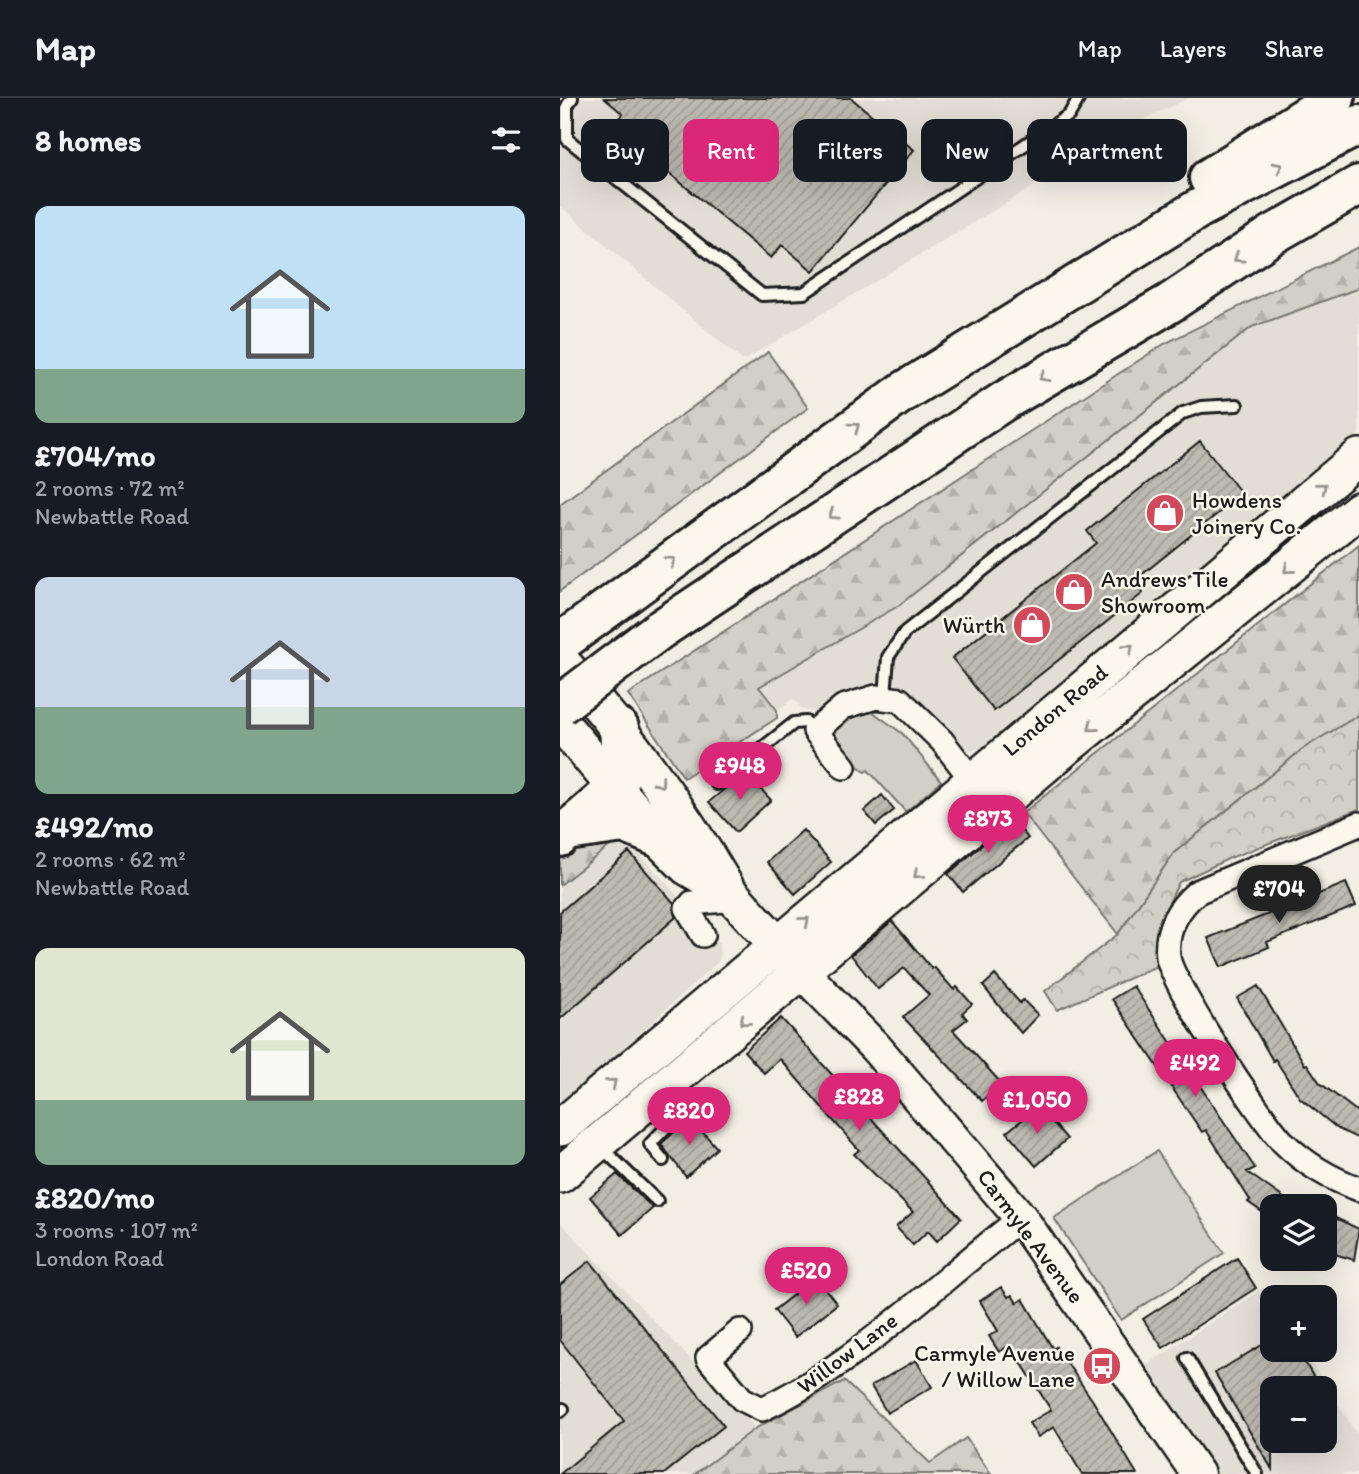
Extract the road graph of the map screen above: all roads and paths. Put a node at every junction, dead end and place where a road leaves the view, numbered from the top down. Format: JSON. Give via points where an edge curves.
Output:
{"nodes":[{"id":1,"x":572,"y":98,"type":"edge"},
{"id":2,"x":1079,"y":98,"type":"edge"},
{"id":3,"x":1335,"y":98,"type":"edge"},
{"id":4,"x":1359,"y":125,"type":"edge"},
{"id":5,"x":1359,"y":185,"type":"edge"},
{"id":6,"x":1359,"y":197,"type":"edge"},
{"id":7,"x":1272,"y":235,"type":"junction"},
{"id":8,"x":903,"y":392,"type":"junction"},
{"id":9,"x":1237,"y":405,"type":"dead end"},
{"id":10,"x":1359,"y":457,"type":"edge"},
{"id":11,"x":1359,"y":510,"type":"edge"},
{"id":12,"x":560,"y":643,"type":"edge"},
{"id":13,"x":560,"y":660,"type":"edge"},
{"id":14,"x":885,"y":697,"type":"junction"},
{"id":15,"x":560,"y":705,"type":"edge"},
{"id":16,"x":560,"y":722,"type":"edge"},
{"id":17,"x":619,"y":729,"type":"junction"},
{"id":18,"x":815,"y":731,"type":"junction"},
{"id":19,"x":844,"y":767,"type":"dead end"},
{"id":20,"x":971,"y":781,"type":"junction"},
{"id":21,"x":718,"y":784,"type":"dead end"},
{"id":22,"x":618,"y":787,"type":"junction"},
{"id":23,"x":995,"y":808,"type":"junction"},
{"id":24,"x":1359,"y":824,"type":"edge"},
{"id":25,"x":564,"y":834,"type":"edge"},
{"id":26,"x":657,"y":837,"type":"junction"},
{"id":27,"x":732,"y":896,"type":"junction"},
{"id":28,"x":703,"y":935,"type":"dead end"},
{"id":29,"x":777,"y":944,"type":"junction"},
{"id":30,"x":802,"y":972,"type":"junction"},
{"id":31,"x":654,"y":1072,"type":"junction"},
{"id":32,"x":576,"y":1126,"type":"edge"},
{"id":33,"x":663,"y":1160,"type":"dead end"},
{"id":34,"x":560,"y":1175,"type":"edge"},
{"id":35,"x":1359,"y":1189,"type":"edge"},
{"id":36,"x":657,"y":1201,"type":"dead end"},
{"id":37,"x":1021,"y":1218,"type":"junction"},
{"id":38,"x":740,"y":1331,"type":"dead end"},
{"id":39,"x":1187,"y":1358,"type":"dead end"},
{"id":40,"x":1198,"y":1474,"type":"edge"},
{"id":41,"x":1257,"y":1474,"type":"edge"}],
"edges":[{"from":1,"to":2,"type":"lane","via":[[567,106],[567,139],[762,295],[804,293],[1069,115]]},
{"from":3,"to":8,"type":"highway","via":[[1190,190]]},
{"from":8,"to":4,"type":"highway","one_way":true,"via":[[1198,209]]},
{"from":5,"to":7,"type":"highway"},
{"from":6,"to":7,"type":"highway"},
{"from":7,"to":15,"type":"highway","one_way":true,"bridge":true,"via":[[1170,303],[1004,401],[658,631]]},
{"from":12,"to":8,"type":"highway","one_way":true},
{"from":9,"to":14,"type":"lane","via":[[1184,413],[905,632],[888,657]]},
{"from":20,"to":10,"type":"main road","name":"London Road","one_way":true},
{"from":11,"to":23,"type":"main road","name":"London Road","one_way":true},
{"from":13,"to":17,"type":"main road","name":"Carmyle Avenue"},
{"from":14,"to":18,"type":"street","via":[[843,706]]},
{"from":14,"to":20,"type":"street","via":[[900,700],[942,741]]},
{"from":16,"to":22,"type":"main road","name":"Carmyle Avenue"},
{"from":17,"to":22,"type":"highway"},
{"from":17,"to":27,"type":"main road","name":"Carmyle Avenue","one_way":true,"via":[[684,816]]},
{"from":18,"to":19,"type":"street"},
{"from":18,"to":21,"type":"lane","via":[[806,722],[794,723]]},
{"from":20,"to":23,"type":"street"},
{"from":29,"to":20,"type":"main road","name":"London Road","one_way":true},
{"from":22,"to":25,"type":"highway"},
{"from":22,"to":26,"type":"main road","name":"Carmyle Avenue"},
{"from":23,"to":30,"type":"main road","name":"London Road","one_way":true},
{"from":24,"to":35,"type":"street","via":[[1197,892],[1178,911],[1167,948],[1176,983],[1269,1126],[1318,1170]]},
{"from":25,"to":26,"type":"highway","via":[[624,824]]},
{"from":26,"to":27,"type":"main road","name":"Carmyle Avenue","via":[[687,867]]},
{"from":27,"to":28,"type":"street","via":[[689,905]]},
{"from":27,"to":29,"type":"main road","name":"Carmyle Avenue"},
{"from":29,"to":30,"type":"main road","name":"Carmyle Avenue"},
{"from":29,"to":31,"type":"main road","name":"London Road"},
{"from":30,"to":31,"type":"main road","name":"London Road","one_way":true},
{"from":30,"to":37,"type":"main road","name":"Carmyle Avenue","via":[[876,1048]]},
{"from":31,"to":32,"type":"main road","name":"London Road"},
{"from":31,"to":33,"type":"lane","via":[[685,1108],[650,1144]]},
{"from":32,"to":34,"type":"main road","name":"London Road"},
{"from":32,"to":36,"type":"lane","via":[[608,1150]]},
{"from":37,"to":38,"type":"street","name":"Willow Lane","via":[[793,1395],[762,1409],[742,1399],[708,1358]]},
{"from":37,"to":40,"type":"main road","name":"Carmyle Avenue"},
{"from":39,"to":41,"type":"lane"}]}
